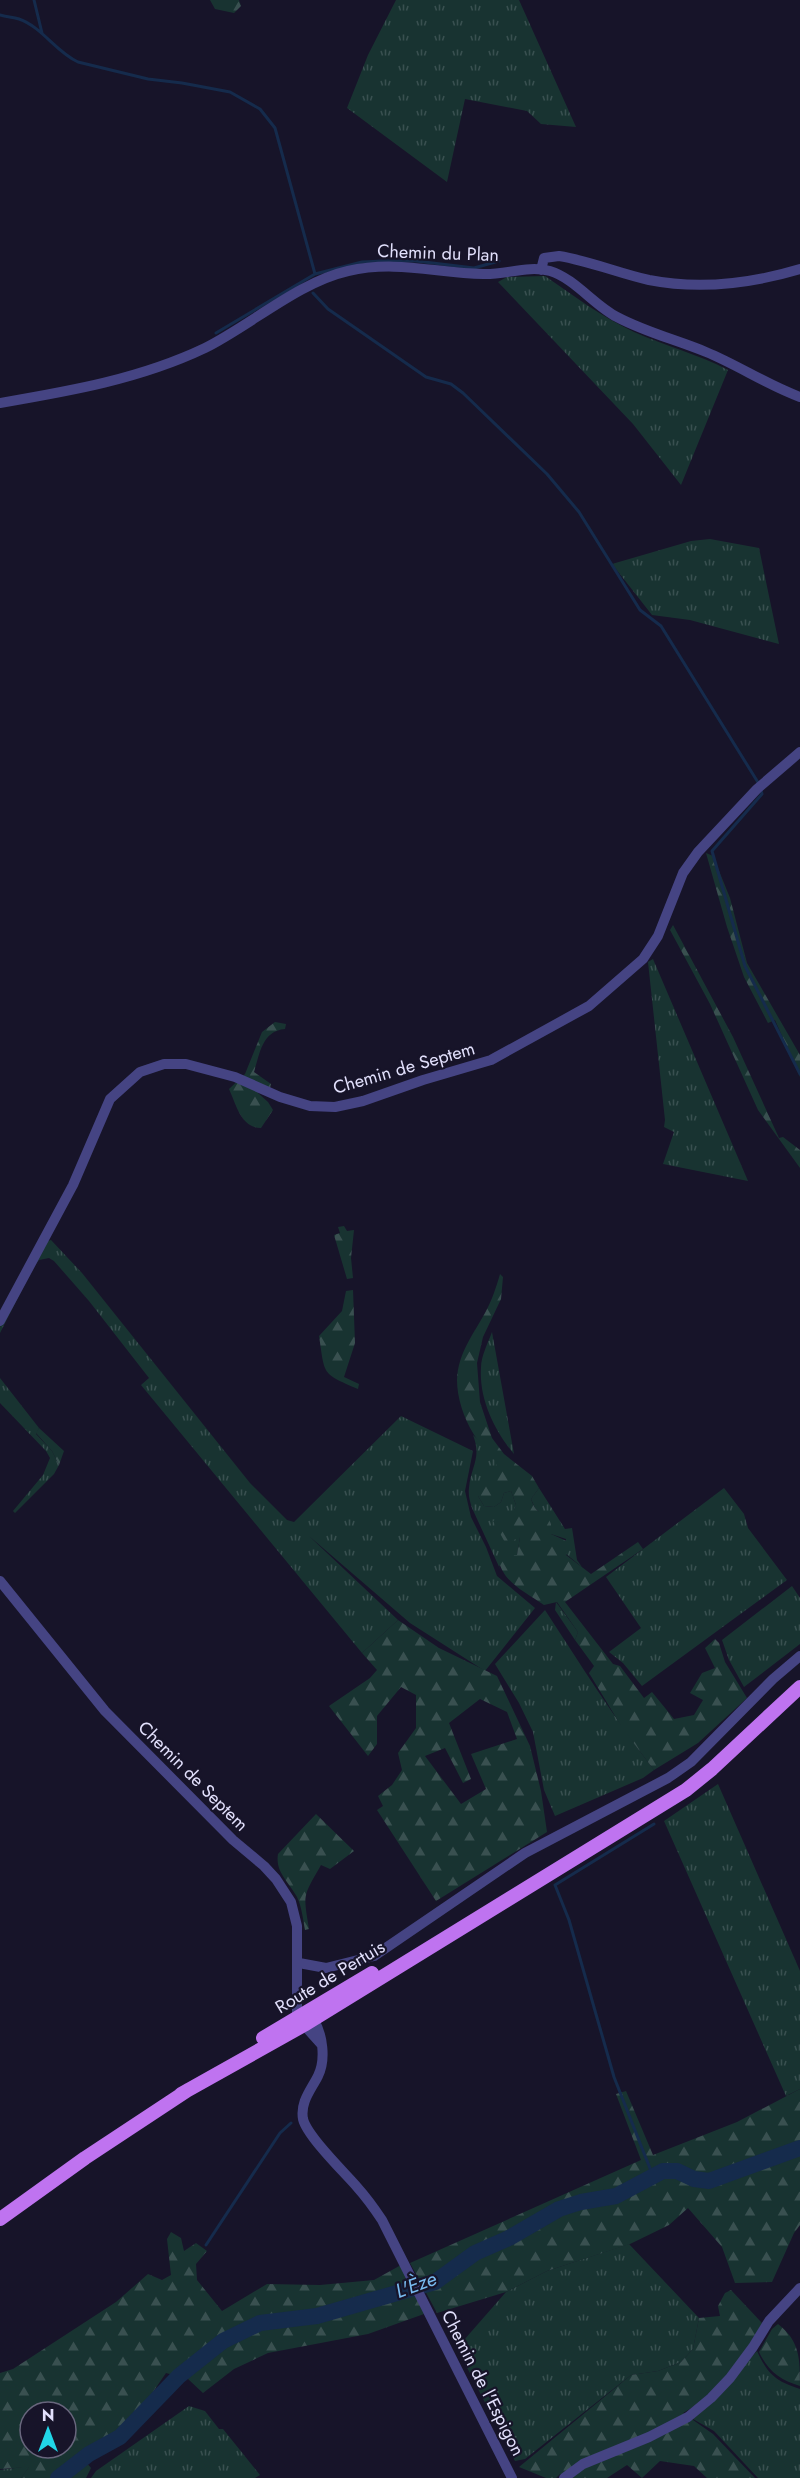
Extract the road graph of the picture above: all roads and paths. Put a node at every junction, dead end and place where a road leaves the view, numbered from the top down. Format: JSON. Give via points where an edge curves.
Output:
{"nodes":[{"id":1,"x":800,"y":269,"type":"edge"},
{"id":2,"x":541,"y":270,"type":"junction"},
{"id":3,"x":800,"y":397,"type":"edge"},
{"id":4,"x":0,"y":404,"type":"edge"},
{"id":5,"x":800,"y":752,"type":"edge"},
{"id":6,"x":0,"y":1321,"type":"edge"},
{"id":7,"x":0,"y":1581,"type":"edge"},
{"id":8,"x":800,"y":1656,"type":"edge"},
{"id":9,"x":800,"y":1687,"type":"edge"},
{"id":10,"x":299,"y":1963,"type":"junction"},
{"id":11,"x":305,"y":2020,"type":"junction"},
{"id":12,"x":0,"y":2219,"type":"edge"},
{"id":13,"x":800,"y":2288,"type":"edge"},
{"id":14,"x":512,"y":2478,"type":"edge"},
{"id":15,"x":564,"y":2478,"type":"edge"}],
"edges":[{"from":1,"to":2,"type":"street","via":[[733,284],[698,285],[648,280],[559,256],[544,258]]},
{"from":2,"to":3,"type":"street","name":"Chemin du Plan","via":[[565,278],[617,317],[706,352]]},
{"from":2,"to":4,"type":"street","name":"Chemin du Plan","via":[[461,274],[384,265],[345,272],[313,284],[179,360],[99,386]]},
{"from":5,"to":6,"type":"street","name":"Chemin de Septem","via":[[757,789],[698,852],[683,873],[658,936],[642,959],[589,1006],[490,1060],[335,1107],[310,1106],[235,1077],[186,1064],[164,1064],[140,1072],[110,1099],[73,1185]]},
{"from":7,"to":10,"type":"street","name":"Chemin de Septem","via":[[105,1711],[276,1879],[294,1911]]},
{"from":8,"to":10,"type":"street","via":[[706,1748],[668,1778],[525,1853],[374,1956],[326,1968]]},
{"from":9,"to":11,"type":"main road","name":"Route de Pertuis","via":[[686,1790]]},
{"from":10,"to":11,"type":"street","name":"Chemin de Septem","via":[[296,1997]]},
{"from":11,"to":12,"type":"main road","name":"Route de Pertuis","via":[[181,2094]]},
{"from":11,"to":14,"type":"street","name":"Chemin de l'Espigon","via":[[321,2044],[321,2067],[303,2108],[305,2124],[373,2206],[391,2236]]},
{"from":13,"to":15,"type":"street","via":[[769,2321],[730,2378],[688,2417],[583,2464]]}]}
